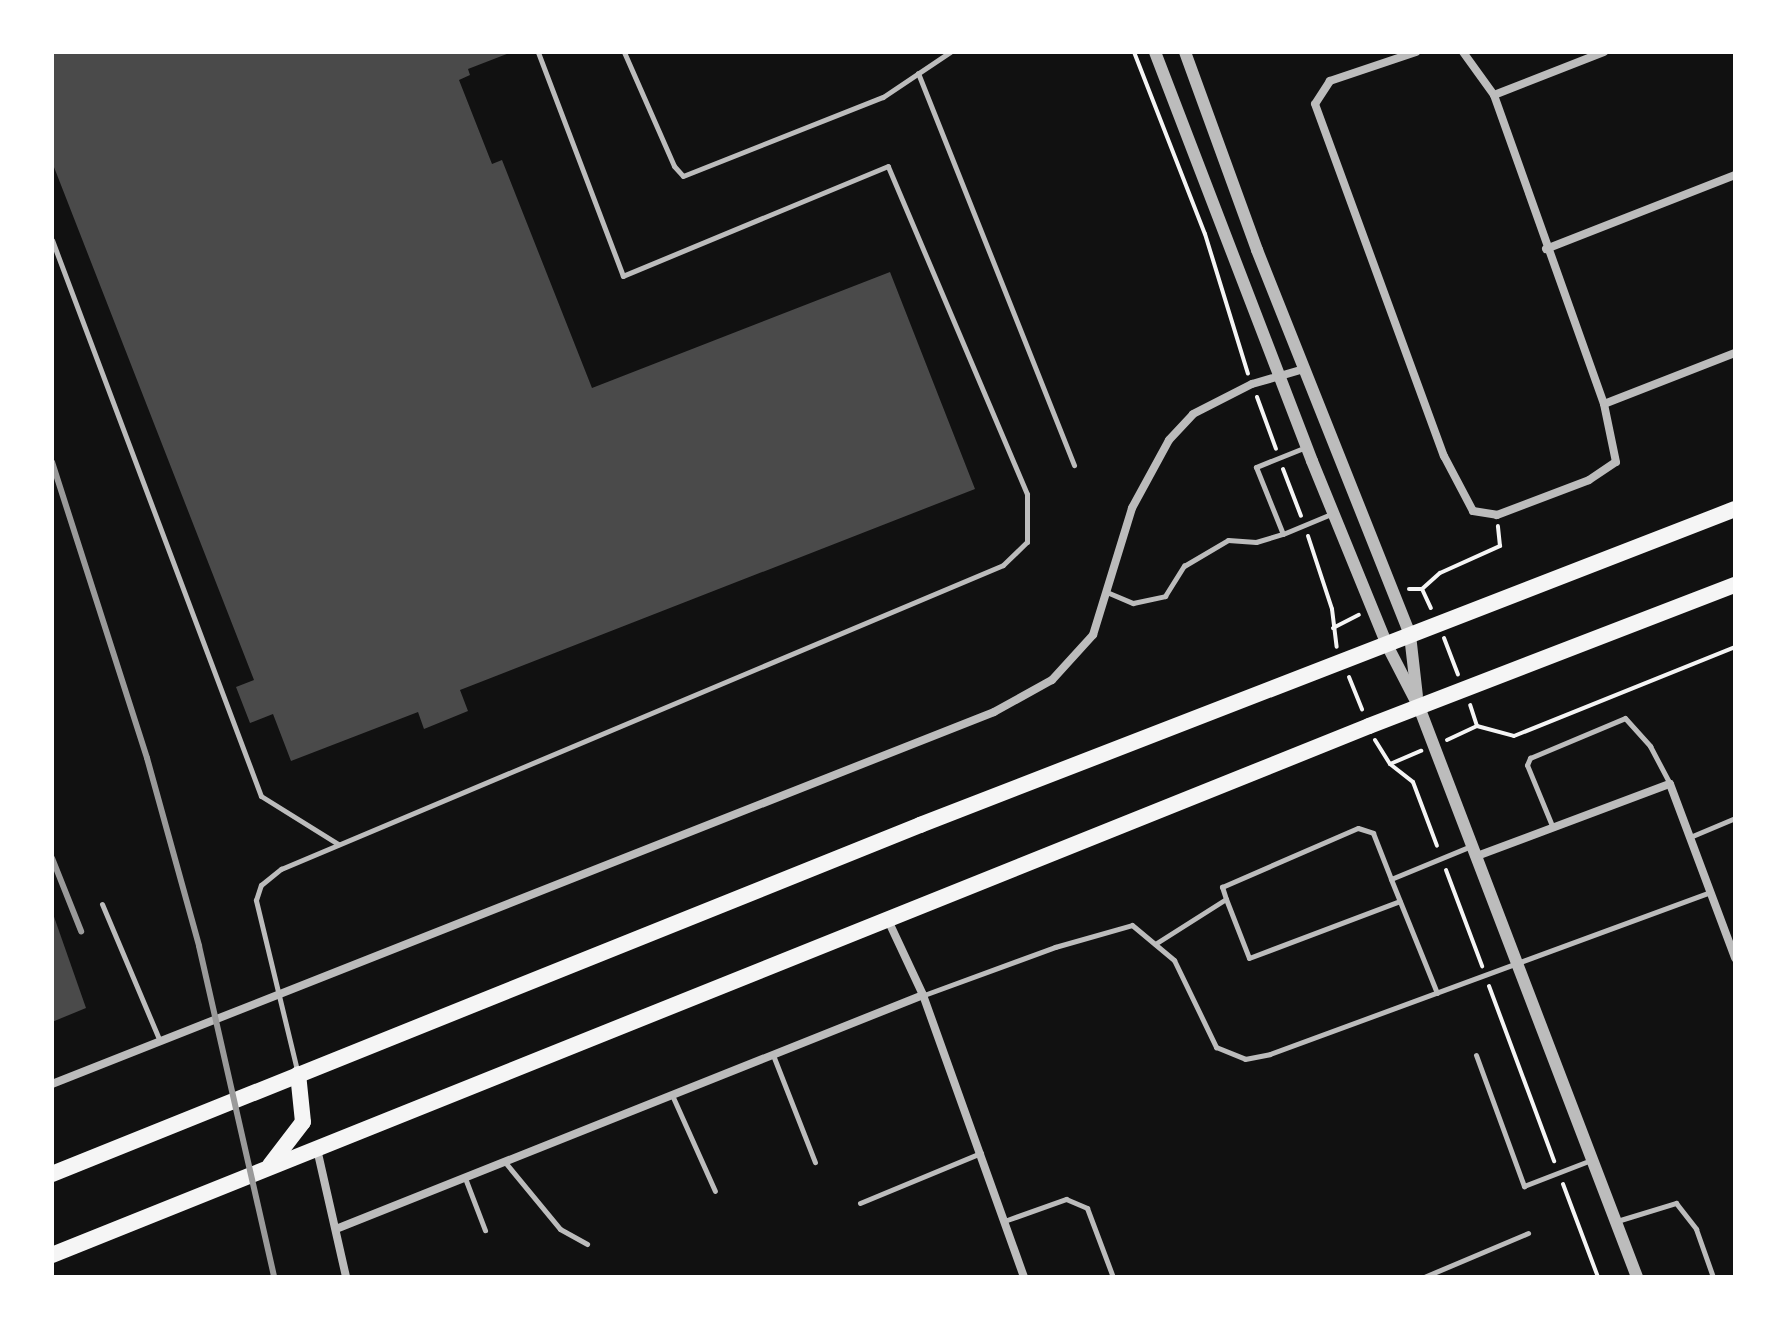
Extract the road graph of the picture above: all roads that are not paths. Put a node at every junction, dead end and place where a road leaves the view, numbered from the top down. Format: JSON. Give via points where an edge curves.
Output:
{"nodes":[{"id":1,"x":538,"y":52,"type":"edge"},
{"id":2,"x":624,"y":52,"type":"edge"},
{"id":3,"x":950,"y":52,"type":"edge"},
{"id":4,"x":1155,"y":52,"type":"edge"},
{"id":5,"x":1185,"y":52,"type":"edge"},
{"id":6,"x":1416,"y":52,"type":"edge"},
{"id":7,"x":1463,"y":52,"type":"edge"},
{"id":8,"x":1604,"y":52,"type":"edge"},
{"id":9,"x":918,"y":73,"type":"junction"},
{"id":10,"x":1494,"y":95,"type":"junction"},
{"id":11,"x":1735,"y":175,"type":"edge"},
{"id":12,"x":52,"y":240,"type":"edge"},
{"id":13,"x":1546,"y":249,"type":"junction"},
{"id":14,"x":1735,"y":353,"type":"edge"},
{"id":15,"x":1304,"y":369,"type":"junction"},
{"id":16,"x":1280,"y":380,"type":"junction"},
{"id":17,"x":1604,"y":404,"type":"junction"},
{"id":18,"x":1307,"y":446,"type":"junction"},
{"id":19,"x":1074,"y":465,"type":"dead end"},
{"id":20,"x":1735,"y":509,"type":"edge"},
{"id":21,"x":1333,"y":513,"type":"junction"},
{"id":22,"x":1283,"y":534,"type":"junction"},
{"id":23,"x":1735,"y":585,"type":"edge"},
{"id":24,"x":1109,"y":593,"type":"junction"},
{"id":25,"x":1410,"y":635,"type":"junction"},
{"id":26,"x":1387,"y":645,"type":"junction"},
{"id":27,"x":1419,"y":707,"type":"junction"},
{"id":28,"x":1670,"y":784,"type":"junction"},
{"id":29,"x":1735,"y":818,"type":"edge"},
{"id":30,"x":1553,"y":828,"type":"junction"},
{"id":31,"x":1690,"y":837,"type":"junction"},
{"id":32,"x":338,"y":844,"type":"junction"},
{"id":33,"x":1474,"y":851,"type":"junction"},
{"id":34,"x":1391,"y":879,"type":"junction"},
{"id":35,"x":1710,"y":892,"type":"junction"},
{"id":36,"x":1226,"y":899,"type":"junction"},
{"id":37,"x":1400,"y":901,"type":"junction"},
{"id":38,"x":102,"y":904,"type":"dead end"},
{"id":39,"x":887,"y":918,"type":"junction"},
{"id":40,"x":1155,"y":944,"type":"junction"},
{"id":41,"x":1734,"y":955,"type":"edge"},
{"id":42,"x":1518,"y":963,"type":"junction"},
{"id":43,"x":1437,"y":993,"type":"junction"},
{"id":44,"x":923,"y":995,"type":"junction"},
{"id":45,"x":277,"y":996,"type":"junction"},
{"id":46,"x":160,"y":1042,"type":"junction"},
{"id":47,"x":773,"y":1055,"type":"junction"},
{"id":48,"x":1476,"y":1055,"type":"dead end"},
{"id":49,"x":298,"y":1074,"type":"junction"},
{"id":50,"x":52,"y":1084,"type":"edge"},
{"id":51,"x":672,"y":1095,"type":"junction"},
{"id":52,"x":317,"y":1149,"type":"junction"},
{"id":53,"x":982,"y":1153,"type":"junction"},
{"id":54,"x":1592,"y":1159,"type":"junction"},
{"id":55,"x":504,"y":1161,"type":"junction"},
{"id":56,"x":815,"y":1162,"type":"dead end"},
{"id":57,"x":269,"y":1166,"type":"junction"},
{"id":58,"x":52,"y":1174,"type":"edge"},
{"id":59,"x":465,"y":1177,"type":"junction"},
{"id":60,"x":715,"y":1191,"type":"dead end"},
{"id":61,"x":860,"y":1203,"type":"dead end"},
{"id":62,"x":1007,"y":1220,"type":"junction"},
{"id":63,"x":1616,"y":1221,"type":"junction"},
{"id":64,"x":336,"y":1229,"type":"junction"},
{"id":65,"x":485,"y":1230,"type":"dead end"},
{"id":66,"x":1528,"y":1233,"type":"dead end"},
{"id":67,"x":587,"y":1244,"type":"dead end"},
{"id":68,"x":52,"y":1255,"type":"edge"},
{"id":69,"x":346,"y":1277,"type":"edge"},
{"id":70,"x":1024,"y":1277,"type":"edge"},
{"id":71,"x":1113,"y":1277,"type":"edge"},
{"id":72,"x":1424,"y":1277,"type":"edge"},
{"id":73,"x":1637,"y":1277,"type":"edge"},
{"id":74,"x":1713,"y":1277,"type":"edge"}],
"edges":[{"from":1,"to":32,"type":"lane","via":[[623,276],[888,166],[1027,494],[1027,542],[1003,565]]},
{"from":2,"to":9,"type":"lane","via":[[683,176],[883,97]]},
{"from":3,"to":9,"type":"lane"},
{"from":4,"to":16,"type":"street"},
{"from":5,"to":15,"type":"street"},
{"from":6,"to":17,"type":"street","via":[[1330,81],[1315,104],[1444,456],[1473,511],[1497,515],[1589,480],[1616,462]]},
{"from":7,"to":10,"type":"street"},
{"from":8,"to":10,"type":"street"},
{"from":9,"to":19,"type":"lane"},
{"from":10,"to":13,"type":"street"},
{"from":11,"to":13,"type":"street"},
{"from":12,"to":32,"type":"lane","via":[[261,796]]},
{"from":13,"to":17,"type":"street"},
{"from":14,"to":17,"type":"street"},
{"from":15,"to":16,"type":"street"},
{"from":15,"to":25,"type":"street"},
{"from":16,"to":18,"type":"street"},
{"from":16,"to":24,"type":"street","via":[[1252,384],[1193,414],[1169,440],[1132,508]]},
{"from":18,"to":21,"type":"street"},
{"from":18,"to":22,"type":"lane","via":[[1256,467]]},
{"from":20,"to":25,"type":"highway"},
{"from":21,"to":22,"type":"lane"},
{"from":21,"to":26,"type":"street"},
{"from":22,"to":24,"type":"lane","via":[[1256,542],[1228,540],[1184,566],[1165,596],[1133,603]]},
{"from":23,"to":27,"type":"highway"},
{"from":24,"to":45,"type":"street","via":[[1093,635],[1052,680],[994,712]]},
{"from":25,"to":26,"type":"highway"},
{"from":25,"to":27,"type":"street"},
{"from":26,"to":27,"type":"street"},
{"from":26,"to":49,"type":"highway"},
{"from":27,"to":33,"type":"street"},
{"from":27,"to":39,"type":"highway"},
{"from":28,"to":30,"type":"street"},
{"from":28,"to":30,"type":"lane","via":[[1650,746],[1625,718],[1530,758],[1527,765]]},
{"from":28,"to":31,"type":"street"},
{"from":29,"to":31,"type":"lane"},
{"from":30,"to":33,"type":"street"},
{"from":31,"to":35,"type":"street"},
{"from":32,"to":45,"type":"lane","via":[[281,869],[261,885],[256,900]]},
{"from":33,"to":34,"type":"lane"},
{"from":33,"to":42,"type":"street"},
{"from":34,"to":36,"type":"lane","via":[[1373,833],[1358,828],[1222,887]]},
{"from":34,"to":37,"type":"lane"},
{"from":35,"to":41,"type":"street"},
{"from":35,"to":42,"type":"lane"},
{"from":36,"to":37,"type":"lane","via":[[1249,958]]},
{"from":36,"to":40,"type":"lane"},
{"from":37,"to":43,"type":"lane"},
{"from":38,"to":46,"type":"lane"},
{"from":39,"to":44,"type":"street"},
{"from":39,"to":52,"type":"highway"},
{"from":40,"to":43,"type":"lane","via":[[1174,960],[1216,1047],[1245,1059]]},
{"from":40,"to":44,"type":"lane","via":[[1132,925]]},
{"from":42,"to":43,"type":"lane"},
{"from":42,"to":54,"type":"street"},
{"from":44,"to":47,"type":"street"},
{"from":44,"to":53,"type":"street"},
{"from":45,"to":46,"type":"street"},
{"from":45,"to":49,"type":"lane"},
{"from":46,"to":50,"type":"street"},
{"from":47,"to":51,"type":"street"},
{"from":47,"to":56,"type":"lane"},
{"from":48,"to":54,"type":"lane","via":[[1524,1186]]},
{"from":49,"to":57,"type":"highway","via":[[303,1122]]},
{"from":49,"to":58,"type":"highway"},
{"from":51,"to":55,"type":"street"},
{"from":51,"to":60,"type":"lane"},
{"from":52,"to":57,"type":"highway"},
{"from":52,"to":64,"type":"street"},
{"from":53,"to":61,"type":"lane"},
{"from":53,"to":62,"type":"street"},
{"from":54,"to":63,"type":"street"},
{"from":55,"to":59,"type":"street"},
{"from":55,"to":67,"type":"lane","via":[[560,1229]]},
{"from":57,"to":68,"type":"highway"},
{"from":59,"to":64,"type":"street"},
{"from":59,"to":65,"type":"lane"},
{"from":62,"to":70,"type":"street"},
{"from":62,"to":71,"type":"lane","via":[[1066,1199],[1087,1208]]},
{"from":63,"to":73,"type":"street"},
{"from":63,"to":74,"type":"lane","via":[[1676,1203],[1696,1229]]},
{"from":64,"to":69,"type":"street"},
{"from":66,"to":72,"type":"lane"}]}
